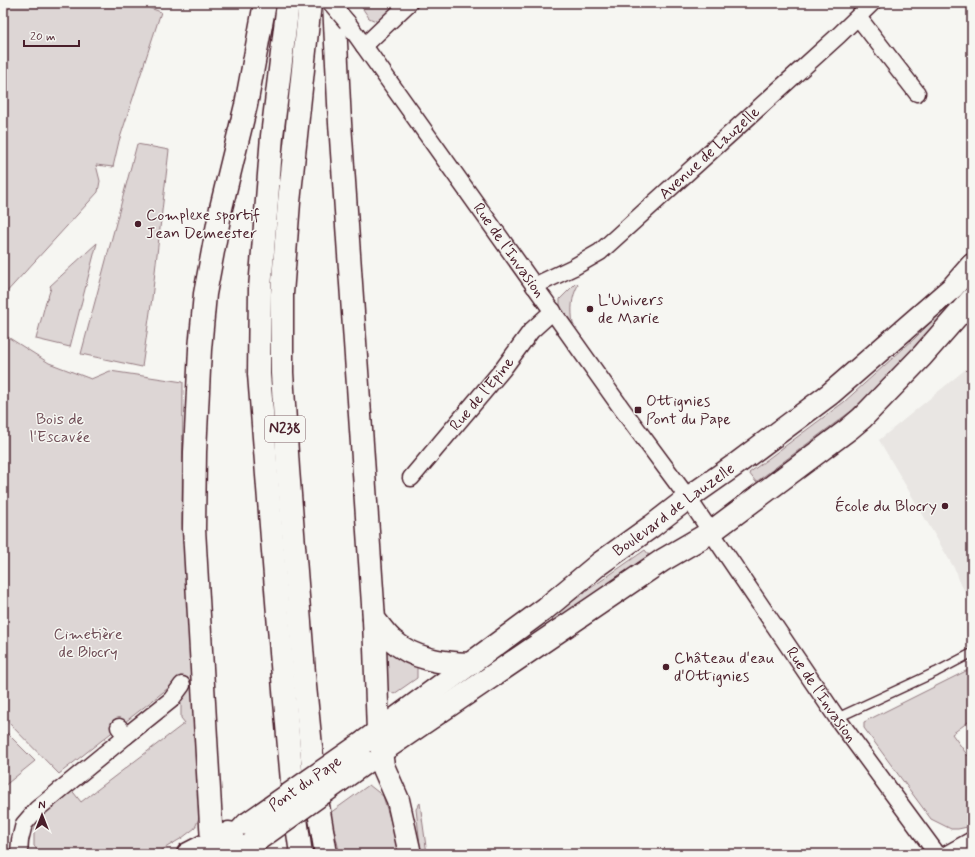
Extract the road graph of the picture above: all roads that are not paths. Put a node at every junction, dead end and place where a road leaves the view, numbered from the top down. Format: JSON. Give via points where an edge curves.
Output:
{"nodes":[{"id":1,"x":265,"y":3,"type":"edge"},
{"id":2,"x":288,"y":3,"type":"edge"},
{"id":3,"x":310,"y":3,"type":"edge"},
{"id":4,"x":331,"y":3,"type":"edge"},
{"id":5,"x":334,"y":3,"type":"edge"},
{"id":6,"x":409,"y":3,"type":"edge"},
{"id":7,"x":872,"y":3,"type":"edge"},
{"id":8,"x":858,"y":17,"type":"junction"},
{"id":9,"x":364,"y":46,"type":"junction"},
{"id":10,"x":917,"y":93,"type":"dead end"},
{"id":11,"x":972,"y":265,"type":"edge"},
{"id":12,"x":534,"y":286,"type":"junction"},
{"id":13,"x":972,"y":299,"type":"edge"},
{"id":14,"x":553,"y":311,"type":"junction"},
{"id":15,"x":411,"y":478,"type":"dead end"},
{"id":16,"x":688,"y":498,"type":"junction"},
{"id":17,"x":711,"y":532,"type":"junction"},
{"id":18,"x":374,"y":619,"type":"junction"},
{"id":19,"x":972,"y":653,"type":"edge"},
{"id":20,"x":471,"y":664,"type":"junction"},
{"id":21,"x":182,"y":685,"type":"dead end"},
{"id":22,"x":837,"y":718,"type":"junction"},
{"id":23,"x":372,"y":747,"type":"junction"},
{"id":24,"x":972,"y":840,"type":"edge"},
{"id":25,"x":243,"y":841,"type":"edge"},
{"id":26,"x":215,"y":848,"type":"edge"},
{"id":27,"x":19,"y":854,"type":"edge"},
{"id":28,"x":188,"y":854,"type":"edge"},
{"id":29,"x":301,"y":854,"type":"edge"},
{"id":30,"x":326,"y":854,"type":"edge"},
{"id":31,"x":410,"y":854,"type":"edge"},
{"id":32,"x":937,"y":854,"type":"edge"},
{"id":33,"x":947,"y":854,"type":"edge"}],
"edges":[{"from":1,"to":26,"type":"main road","via":[[246,105],[221,208],[206,286],[200,349],[194,528]]},
{"from":2,"to":29,"type":"main road","number":"N238","via":[[266,208],[260,289],[260,374],[284,690]]},
{"from":3,"to":30,"type":"main road","number":"N238","via":[[288,210],[282,294],[282,373],[307,701],[315,787]]},
{"from":4,"to":9,"type":"street","name":"Rue de l'Invasion","bridge":true},
{"from":5,"to":18,"type":"main road"},
{"from":6,"to":9,"type":"street"},
{"from":7,"to":8,"type":"street","name":"Avenue de Lauzelle"},
{"from":8,"to":10,"type":"street"},
{"from":8,"to":12,"type":"street","name":"Avenue de Lauzelle","via":[[600,252]]},
{"from":9,"to":12,"type":"street","name":"Rue de l'Invasion"},
{"from":11,"to":16,"type":"main road","name":"Boulevard de Lauzelle","via":[[952,288],[830,394]]},
{"from":12,"to":14,"type":"street","name":"Rue de l'Invasion"},
{"from":13,"to":17,"type":"main road","via":[[862,418]]},
{"from":14,"to":15,"type":"street","name":"Rue de l'Epine","via":[[531,331],[504,368]]},
{"from":14,"to":16,"type":"street","name":"Rue de l'Invasion"},
{"from":16,"to":17,"type":"street","name":"Rue de l'Invasion"},
{"from":16,"to":20,"type":"main road","name":"Boulevard de Lauzelle"},
{"from":17,"to":22,"type":"street","name":"Rue de l'Invasion"},
{"from":17,"to":23,"type":"main road","via":[[663,560],[416,728]]},
{"from":18,"to":20,"type":"main road","via":[[392,640],[405,650],[425,659]]},
{"from":18,"to":23,"type":"main road"},
{"from":19,"to":22,"type":"lane"},
{"from":20,"to":23,"type":"main road","name":"Boulevard de Lauzelle"},
{"from":21,"to":27,"type":"street","via":[[171,700],[123,732],[37,809],[24,824]]},
{"from":22,"to":32,"type":"street","name":"Rue de l'Invasion"},
{"from":23,"to":25,"type":"main road","name":"Pont du Pape","bridge":true},
{"from":23,"to":31,"type":"main road","via":[[398,800]]},
{"from":24,"to":33,"type":"street"},
{"from":25,"to":26,"type":"main road","name":"Pont du Pape"},
{"from":26,"to":28,"type":"main road"}]}
